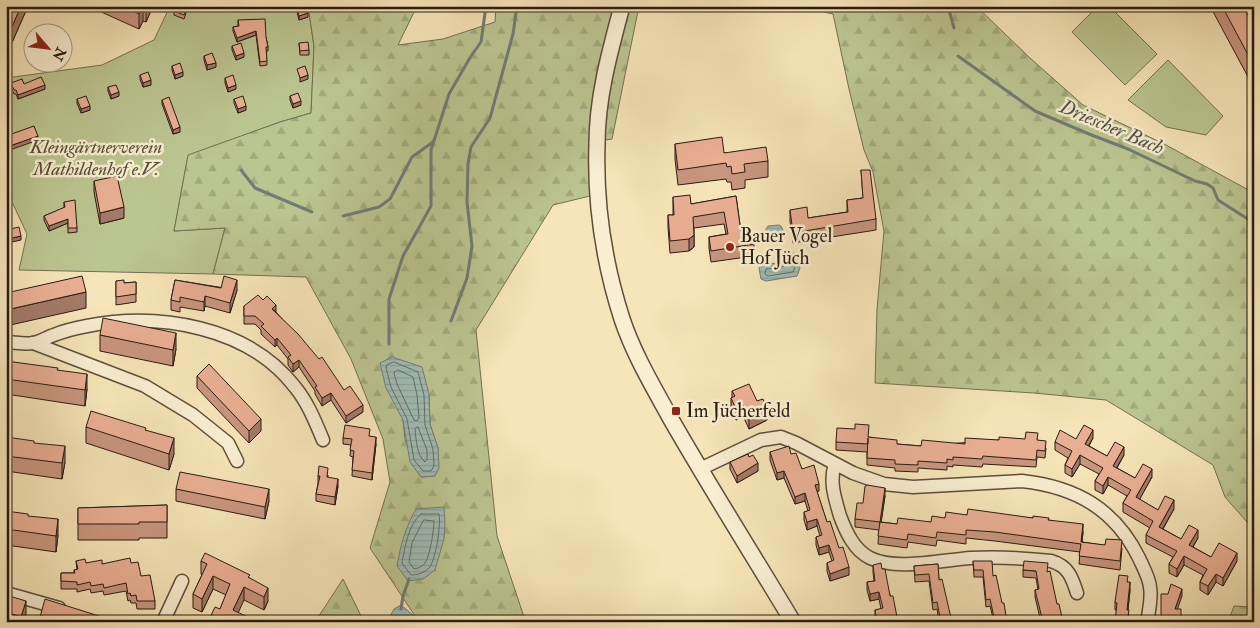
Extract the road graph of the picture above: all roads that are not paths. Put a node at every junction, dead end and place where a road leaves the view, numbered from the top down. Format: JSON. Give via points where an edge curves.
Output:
{"nodes":[{"id":1,"x":622,"y":6,"type":"edge"},
{"id":2,"x":6,"y":342,"type":"edge"},
{"id":3,"x":33,"y":343,"type":"junction"},
{"id":4,"x":323,"y":440,"type":"dead end"},
{"id":5,"x":237,"y":461,"type":"dead end"},
{"id":6,"x":835,"y":464,"type":"junction"},
{"id":7,"x":700,"y":469,"type":"junction"},
{"id":8,"x":182,"y":581,"type":"dead end"},
{"id":9,"x":6,"y":592,"type":"edge"},
{"id":10,"x":1077,"y":593,"type":"dead end"},
{"id":11,"x":74,"y":612,"type":"edge"},
{"id":12,"x":163,"y":622,"type":"edge"},
{"id":13,"x":793,"y":622,"type":"edge"},
{"id":14,"x":1148,"y":622,"type":"edge"}],
"edges":[{"from":1,"to":7,"type":"street","via":[[606,65],[596,144],[600,213],[608,266],[623,320],[645,372]]},
{"from":2,"to":3,"type":"street"},
{"from":3,"to":4,"type":"street","via":[[55,334],[114,322],[186,325],[229,338],[258,353],[294,386],[310,409]]},
{"from":3,"to":5,"type":"street","via":[[151,390],[193,415],[228,443]]},
{"from":6,"to":7,"type":"street","via":[[781,437],[761,440]]},
{"from":6,"to":10,"type":"street","via":[[832,488],[845,529],[854,544],[870,558],[891,565],[979,558],[1051,561],[1067,570]]},
{"from":6,"to":14,"type":"street","via":[[870,480],[899,487],[1022,481],[1077,494],[1117,523],[1132,543],[1150,587]]},
{"from":7,"to":13,"type":"street"},
{"from":8,"to":12,"type":"street"},
{"from":9,"to":11,"type":"street"}]}
